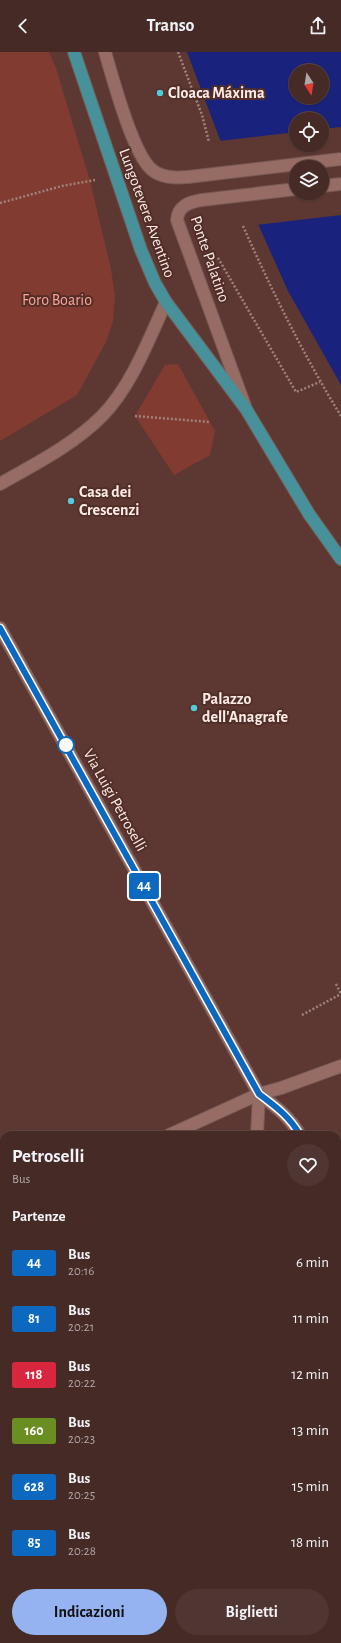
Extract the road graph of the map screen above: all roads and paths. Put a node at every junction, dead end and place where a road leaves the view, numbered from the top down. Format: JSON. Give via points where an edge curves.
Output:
{"nodes":[{"id":1,"x":74,"y":52,"type":"edge"},
{"id":2,"x":105,"y":52,"type":"edge"},
{"id":3,"x":178,"y":52,"type":"edge"},
{"id":4,"x":209,"y":142,"type":"dead end"},
{"id":5,"x":341,"y":159,"type":"edge"},
{"id":6,"x":101,"y":180,"type":"dead end"},
{"id":7,"x":341,"y":184,"type":"edge"},
{"id":8,"x":329,"y":185,"type":"edge"},
{"id":9,"x":289,"y":190,"type":"edge"},
{"id":10,"x":0,"y":203,"type":"edge"},
{"id":11,"x":243,"y":226,"type":"dead end"},
{"id":12,"x":218,"y":258,"type":"dead end"},
{"id":13,"x":166,"y":302,"type":"junction"},
{"id":14,"x":320,"y":382,"type":"junction"},
{"id":15,"x":246,"y":409,"type":"junction"},
{"id":16,"x":135,"y":416,"type":"dead end"},
{"id":17,"x":341,"y":416,"type":"edge"},
{"id":18,"x":210,"y":422,"type":"dead end"},
{"id":19,"x":0,"y":484,"type":"edge"},
{"id":20,"x":341,"y":560,"type":"edge"},
{"id":21,"x":0,"y":628,"type":"edge"},
{"id":22,"x":336,"y":984,"type":"dead end"},
{"id":23,"x":341,"y":994,"type":"edge"},
{"id":24,"x":302,"y":1016,"type":"dead end"},
{"id":25,"x":341,"y":1066,"type":"edge"},
{"id":26,"x":259,"y":1094,"type":"junction"},
{"id":27,"x":178,"y":1131,"type":"edge"},
{"id":28,"x":257,"y":1131,"type":"edge"},
{"id":29,"x":298,"y":1131,"type":"edge"}],
"edges":[{"from":1,"to":13,"type":"main road","name":"Lungotevere Aventino","via":[[141,250],[155,284]]},
{"from":2,"to":5,"type":"main road","bridge":true,"via":[[134,138],[146,163],[164,176],[188,177]]},
{"from":3,"to":4,"type":"path","via":[[202,115]]},
{"from":6,"to":10,"type":"path","via":[[62,186]]},
{"from":7,"to":8,"type":"main road"},
{"from":9,"to":15,"type":"main road","name":"Ponte Palatino","bridge":true,"via":[[202,200],[184,205],[178,212],[177,220]]},
{"from":11,"to":14,"type":"path","via":[[263,272]]},
{"from":12,"to":14,"type":"path","via":[[296,392]]},
{"from":13,"to":15,"type":"main road","name":"Lungotevere Aventino"},
{"from":13,"to":19,"type":"main road","via":[[134,370],[117,399],[101,417],[58,450]]},
{"from":14,"to":17,"type":"path"},
{"from":15,"to":20,"type":"main road","name":"Lungotevere Aventino","via":[[309,514]]},
{"from":16,"to":18,"type":"path"},
{"from":21,"to":26,"type":"main road","name":"Via Luigi Petroselli"},
{"from":22,"to":23,"type":"path"},
{"from":23,"to":24,"type":"path"},
{"from":25,"to":26,"type":"main road"},
{"from":26,"to":27,"type":"main road"},
{"from":26,"to":28,"type":"main road"},
{"from":26,"to":29,"type":"main road","via":[[293,1122]]}]}
